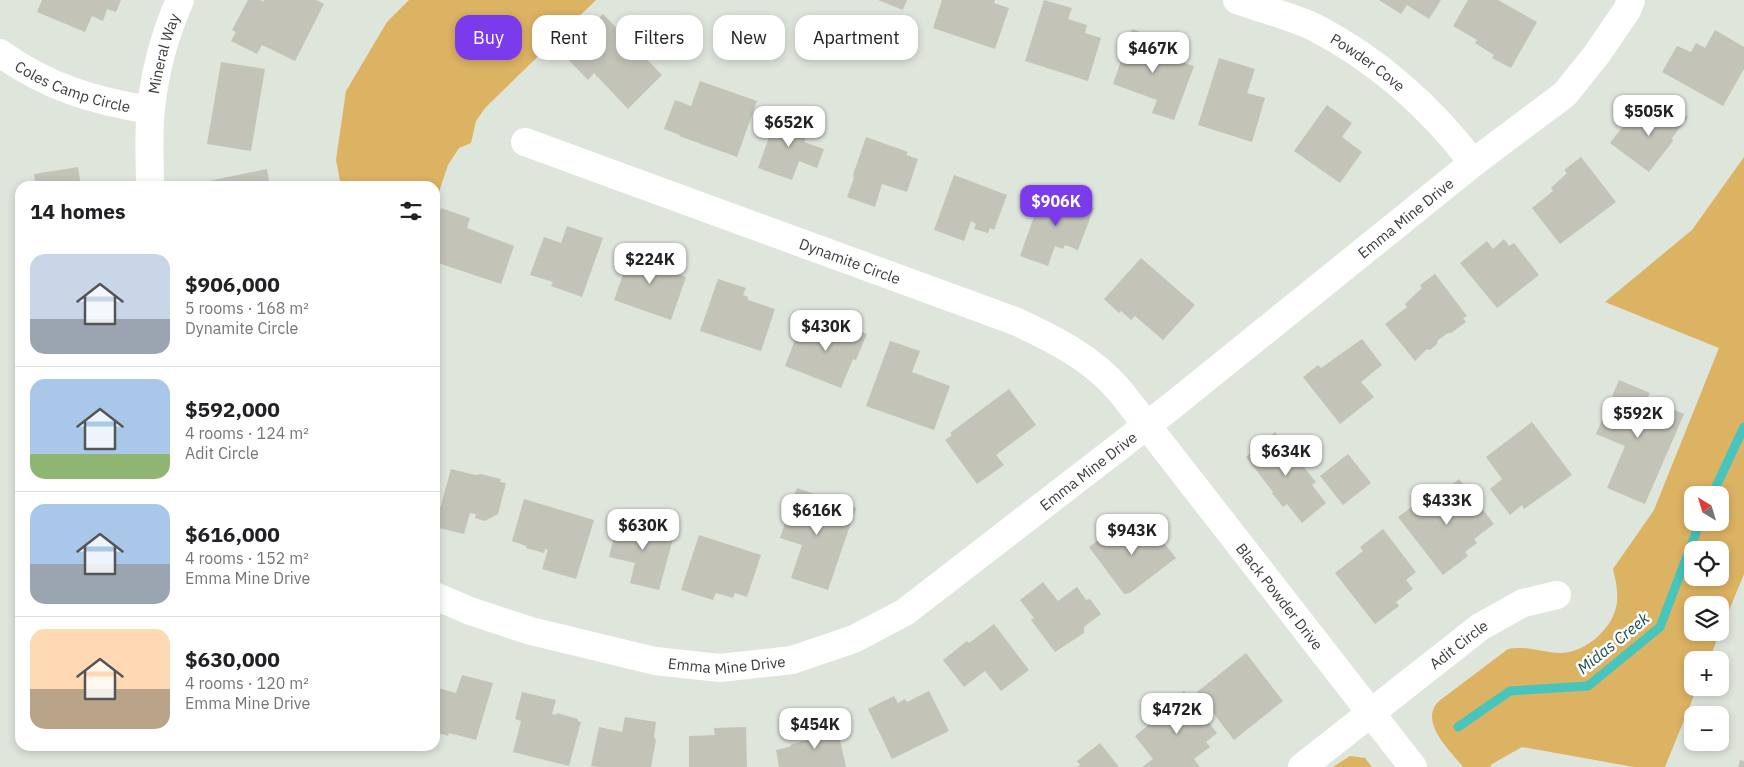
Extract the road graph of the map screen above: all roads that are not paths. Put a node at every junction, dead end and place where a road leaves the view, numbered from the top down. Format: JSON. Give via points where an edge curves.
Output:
{"nodes":[{"id":1,"x":180,"y":0,"type":"edge"},
{"id":2,"x":1238,"y":0,"type":"edge"},
{"id":3,"x":1631,"y":0,"type":"edge"},
{"id":4,"x":0,"y":53,"type":"edge"},
{"id":5,"x":150,"y":110,"type":"junction"},
{"id":6,"x":525,"y":142,"type":"dead end"},
{"id":7,"x":1473,"y":163,"type":"junction"},
{"id":8,"x":150,"y":181,"type":"edge"},
{"id":9,"x":1147,"y":426,"type":"junction"},
{"id":10,"x":1557,"y":595,"type":"dead end"},
{"id":11,"x":440,"y":598,"type":"edge"},
{"id":12,"x":1371,"y":714,"type":"junction"},
{"id":13,"x":1302,"y":767,"type":"edge"},
{"id":14,"x":1413,"y":767,"type":"edge"}],
"edges":[{"from":1,"to":5,"type":"street","name":"Mineral Way","via":[[161,54]]},
{"from":2,"to":7,"type":"street","name":"Powder Cove","via":[[1312,26],[1373,63],[1432,116]]},
{"from":3,"to":7,"type":"street","name":"Emma Mine Drive","via":[[1598,54],[1565,94]]},
{"from":4,"to":5,"type":"street","name":"Coles Camp Circle","via":[[40,79],[69,91]]},
{"from":5,"to":8,"type":"street"},
{"from":6,"to":9,"type":"street","name":"Dynamite Circle","via":[[1016,321],[1049,336],[1082,356],[1112,382]]},
{"from":7,"to":9,"type":"street","name":"Emma Mine Drive"},
{"from":9,"to":11,"type":"street","name":"Emma Mine Drive","via":[[905,612],[854,639],[792,660],[720,668],[655,661],[531,631]]},
{"from":9,"to":12,"type":"street","name":"Black Powder Drive"},
{"from":10,"to":12,"type":"street","name":"Adit Circle","via":[[1523,603],[1480,626]]},
{"from":12,"to":13,"type":"street","name":"Adit Circle"},
{"from":12,"to":14,"type":"street","name":"Black Powder Drive"}]}
